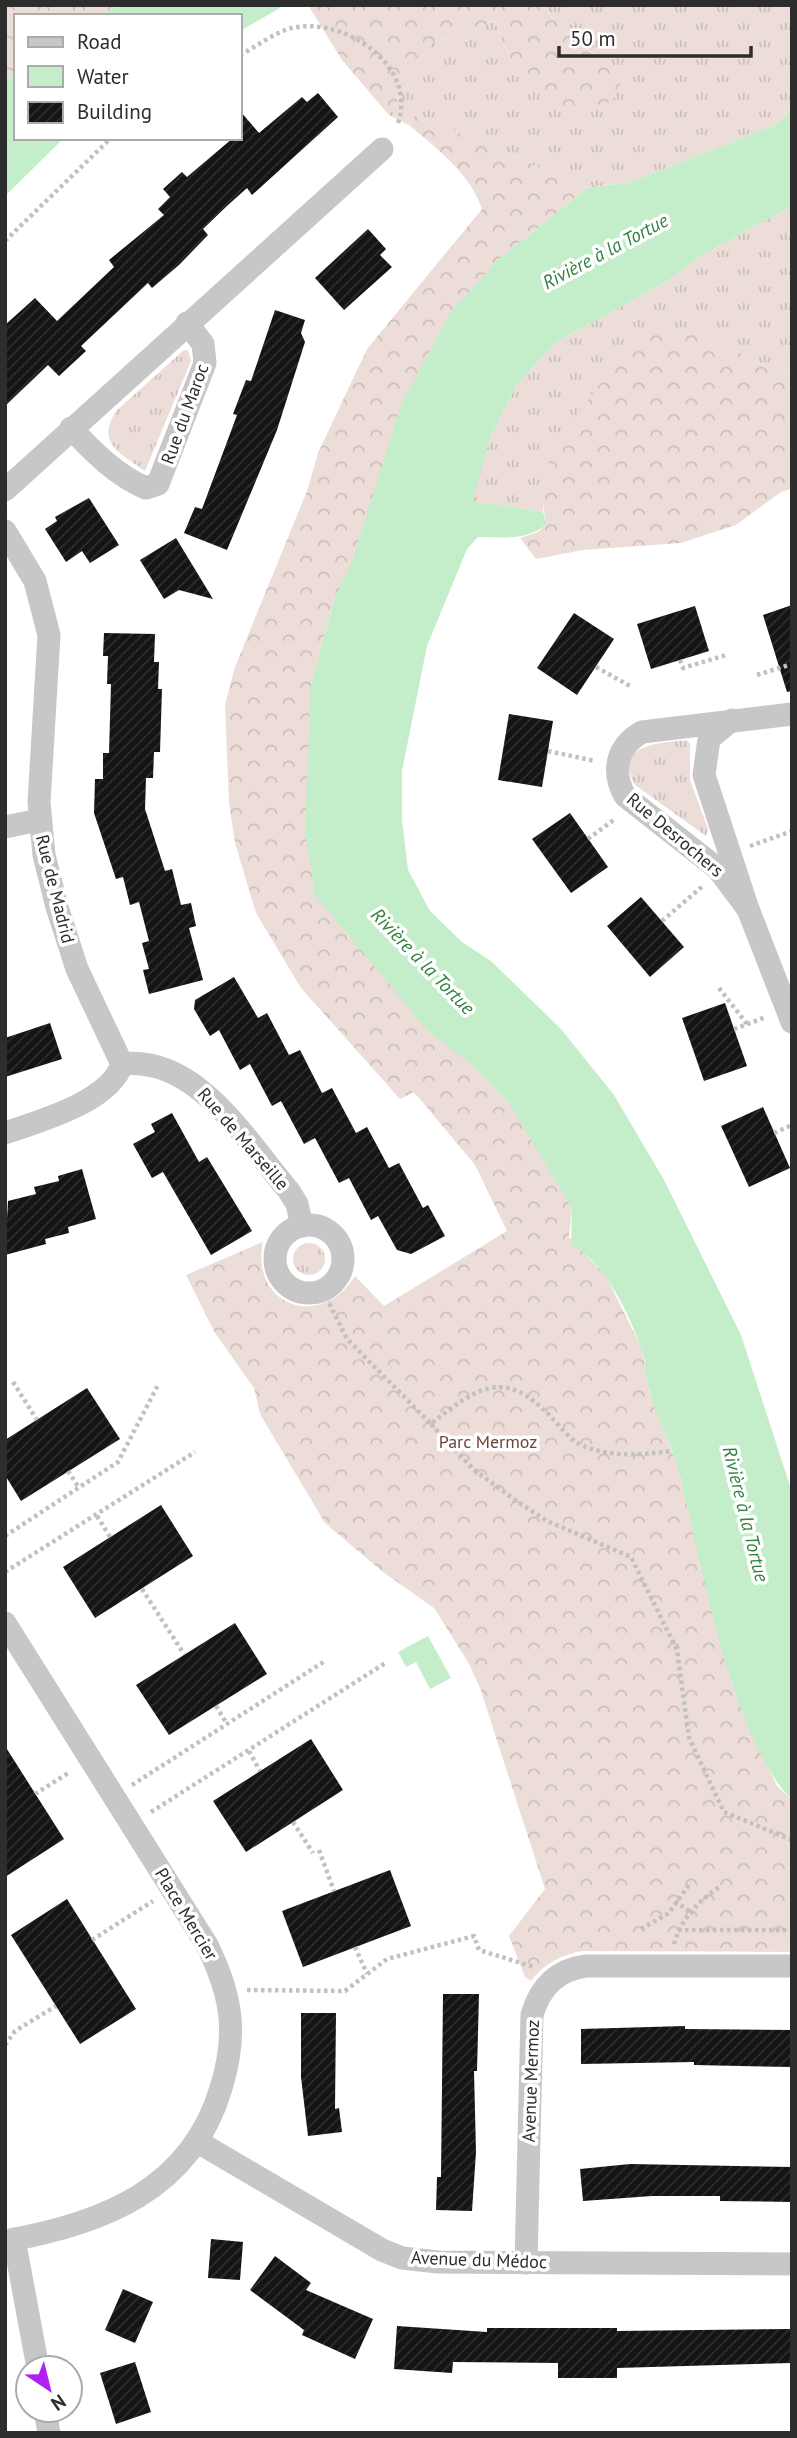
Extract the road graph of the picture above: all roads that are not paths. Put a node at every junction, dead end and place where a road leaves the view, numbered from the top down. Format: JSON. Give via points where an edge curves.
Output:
{"nodes":[{"id":1,"x":382,"y":149,"type":"dead end"},
{"id":2,"x":187,"y":323,"type":"junction"},
{"id":3,"x":71,"y":428,"type":"junction"},
{"id":4,"x":5,"y":490,"type":"edge"},
{"id":5,"x":5,"y":531,"type":"edge"},
{"id":6,"x":792,"y":714,"type":"edge"},
{"id":7,"x":732,"y":720,"type":"junction"},
{"id":8,"x":39,"y":820,"type":"junction"},
{"id":9,"x":5,"y":827,"type":"edge"},
{"id":10,"x":726,"y":862,"type":"junction"},
{"id":11,"x":789,"y":1016,"type":"edge"},
{"id":12,"x":122,"y":1064,"type":"junction"},
{"id":13,"x":5,"y":1133,"type":"edge"},
{"id":14,"x":302,"y":1226,"type":"junction"},
{"id":15,"x":5,"y":1623,"type":"edge"},
{"id":16,"x":792,"y":1966,"type":"edge"},
{"id":17,"x":198,"y":2143,"type":"junction"},
{"id":18,"x":10,"y":2240,"type":"edge"},
{"id":19,"x":526,"y":2263,"type":"junction"},
{"id":20,"x":792,"y":2264,"type":"edge"},
{"id":21,"x":35,"y":2354,"type":"edge"}],
"edges":[{"from":1,"to":2,"type":"street"},
{"from":2,"to":3,"type":"street"},
{"from":2,"to":3,"type":"street","name":"Rue du Maroc","via":[[203,344],[205,363],[158,484],[146,488],[132,481]]},
{"from":3,"to":4,"type":"street"},
{"from":5,"to":8,"type":"street","name":"Rue de Madrid","via":[[35,581],[49,635]]},
{"from":6,"to":7,"type":"street"},
{"from":7,"to":10,"type":"street","name":"Rue Desrochers","via":[[709,739],[704,762]]},
{"from":7,"to":10,"type":"street","name":"Rue Desrochers","via":[[642,732],[629,739],[617,766],[625,796]]},
{"from":8,"to":9,"type":"street"},
{"from":8,"to":12,"type":"street","name":"Rue de Madrid","via":[[67,940]]},
{"from":10,"to":11,"type":"street","name":"Rue Desrochers"},
{"from":12,"to":13,"type":"street","via":[[113,1081],[97,1094]]},
{"from":12,"to":14,"type":"street","name":"Rue de Marseille","via":[[154,1066],[197,1084],[289,1191]]},
{"from":14,"to":14,"type":"street","via":[[291,1230],[276,1247],[276,1270],[281,1280],[300,1293],[323,1291],[339,1276],[340,1244],[324,1228]]},
{"from":15,"to":17,"type":"street","name":"Place Mercier","via":[[207,1945],[226,1990],[232,2015],[229,2061],[218,2102]]},
{"from":16,"to":19,"type":"street","name":"Avenue Mermoz","via":[[586,1966],[555,1977],[543,1988],[532,2015]]},
{"from":17,"to":18,"type":"street","name":"Place Mercier","via":[[166,2178],[121,2207],[78,2224]]},
{"from":17,"to":19,"type":"street","name":"Avenue du Médoc","via":[[401,2258]]},
{"from":18,"to":21,"type":"street"},
{"from":19,"to":20,"type":"street","name":"Avenue du Médoc"}]}
